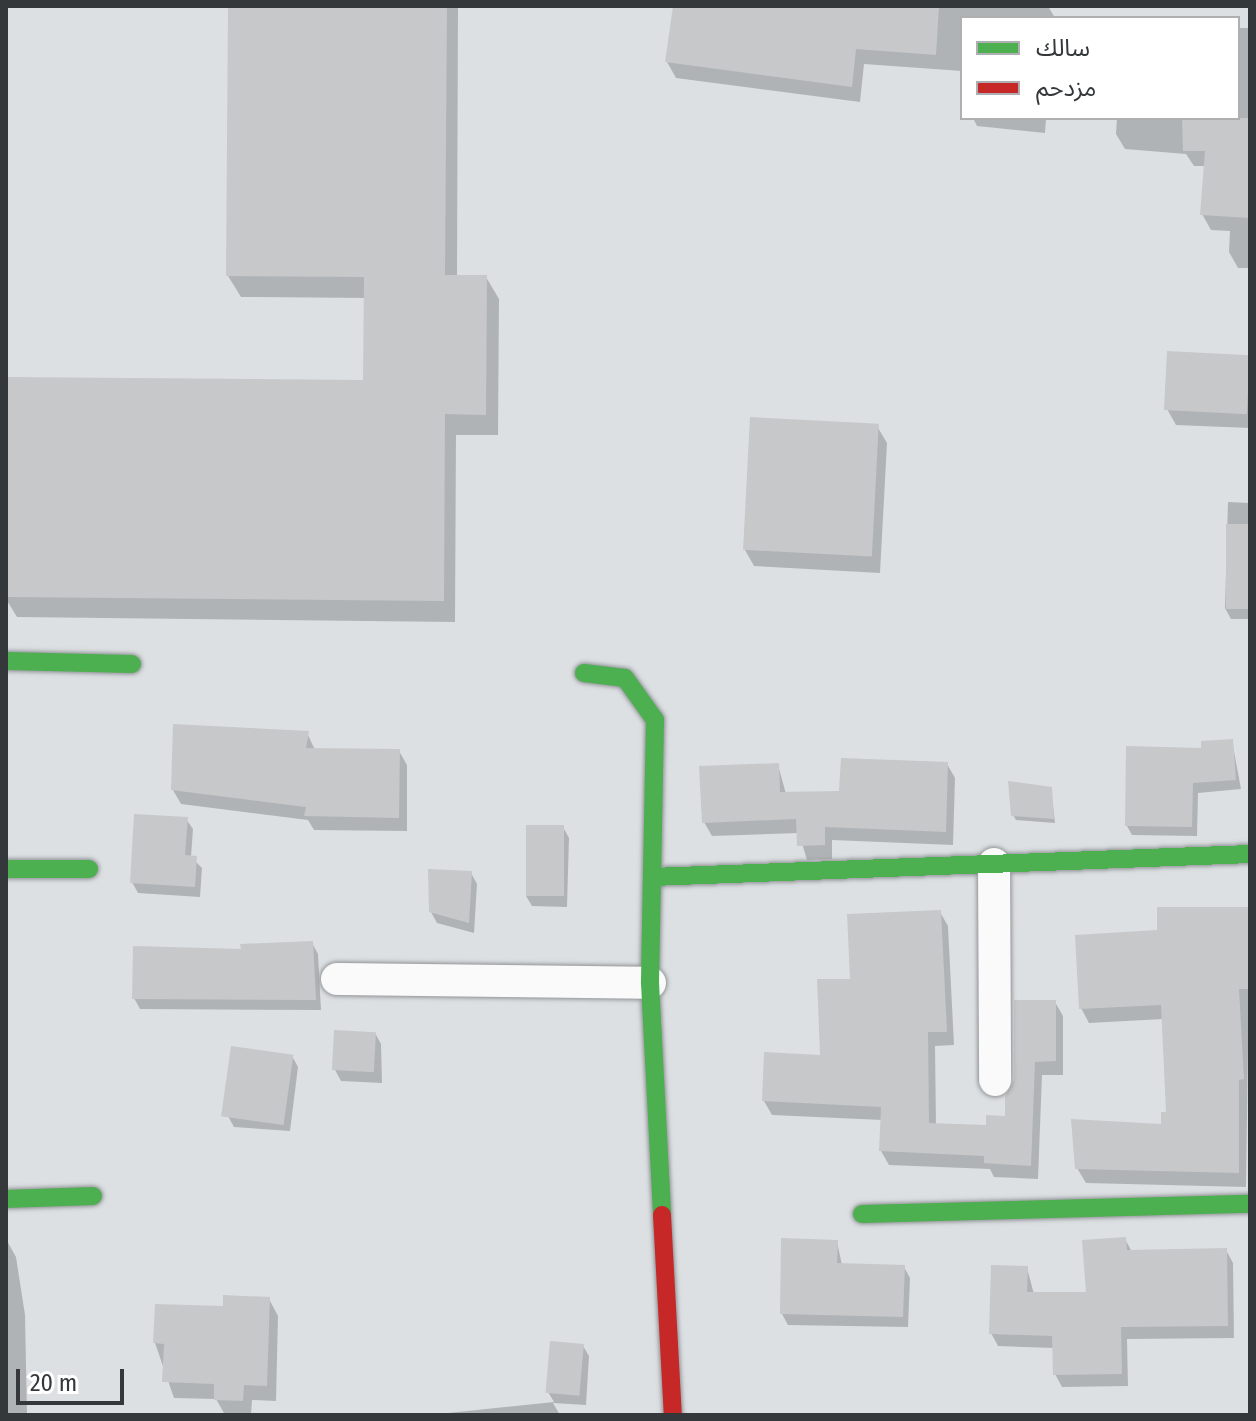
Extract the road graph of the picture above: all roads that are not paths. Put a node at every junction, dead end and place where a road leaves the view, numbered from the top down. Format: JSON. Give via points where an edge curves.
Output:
{"nodes":[{"id":1,"x":6,"y":661,"type":"edge"},
{"id":2,"x":132,"y":664,"type":"dead end"},
{"id":3,"x":584,"y":673,"type":"dead end"},
{"id":4,"x":1250,"y":854,"type":"edge"},
{"id":5,"x":994,"y":864,"type":"junction"},
{"id":6,"x":6,"y":869,"type":"edge"},
{"id":7,"x":89,"y":869,"type":"dead end"},
{"id":8,"x":652,"y":877,"type":"junction"},
{"id":9,"x":337,"y":979,"type":"dead end"},
{"id":10,"x":650,"y":983,"type":"junction"},
{"id":11,"x":995,"y":1080,"type":"dead end"},
{"id":12,"x":93,"y":1196,"type":"dead end"},
{"id":13,"x":6,"y":1199,"type":"edge"},
{"id":14,"x":1250,"y":1204,"type":"edge"},
{"id":15,"x":862,"y":1214,"type":"dead end"},
{"id":16,"x":673,"y":1415,"type":"edge"}],
"edges":[{"from":1,"to":2,"type":"street"},
{"from":3,"to":8,"type":"street","via":[[625,678],[655,720]]},
{"from":4,"to":5,"type":"street"},
{"from":5,"to":8,"type":"street"},
{"from":5,"to":11,"type":"street"},
{"from":6,"to":7,"type":"street"},
{"from":8,"to":10,"type":"street"},
{"from":9,"to":10,"type":"street"},
{"from":10,"to":16,"type":"street"},
{"from":12,"to":13,"type":"street"},
{"from":14,"to":15,"type":"street"}]}
